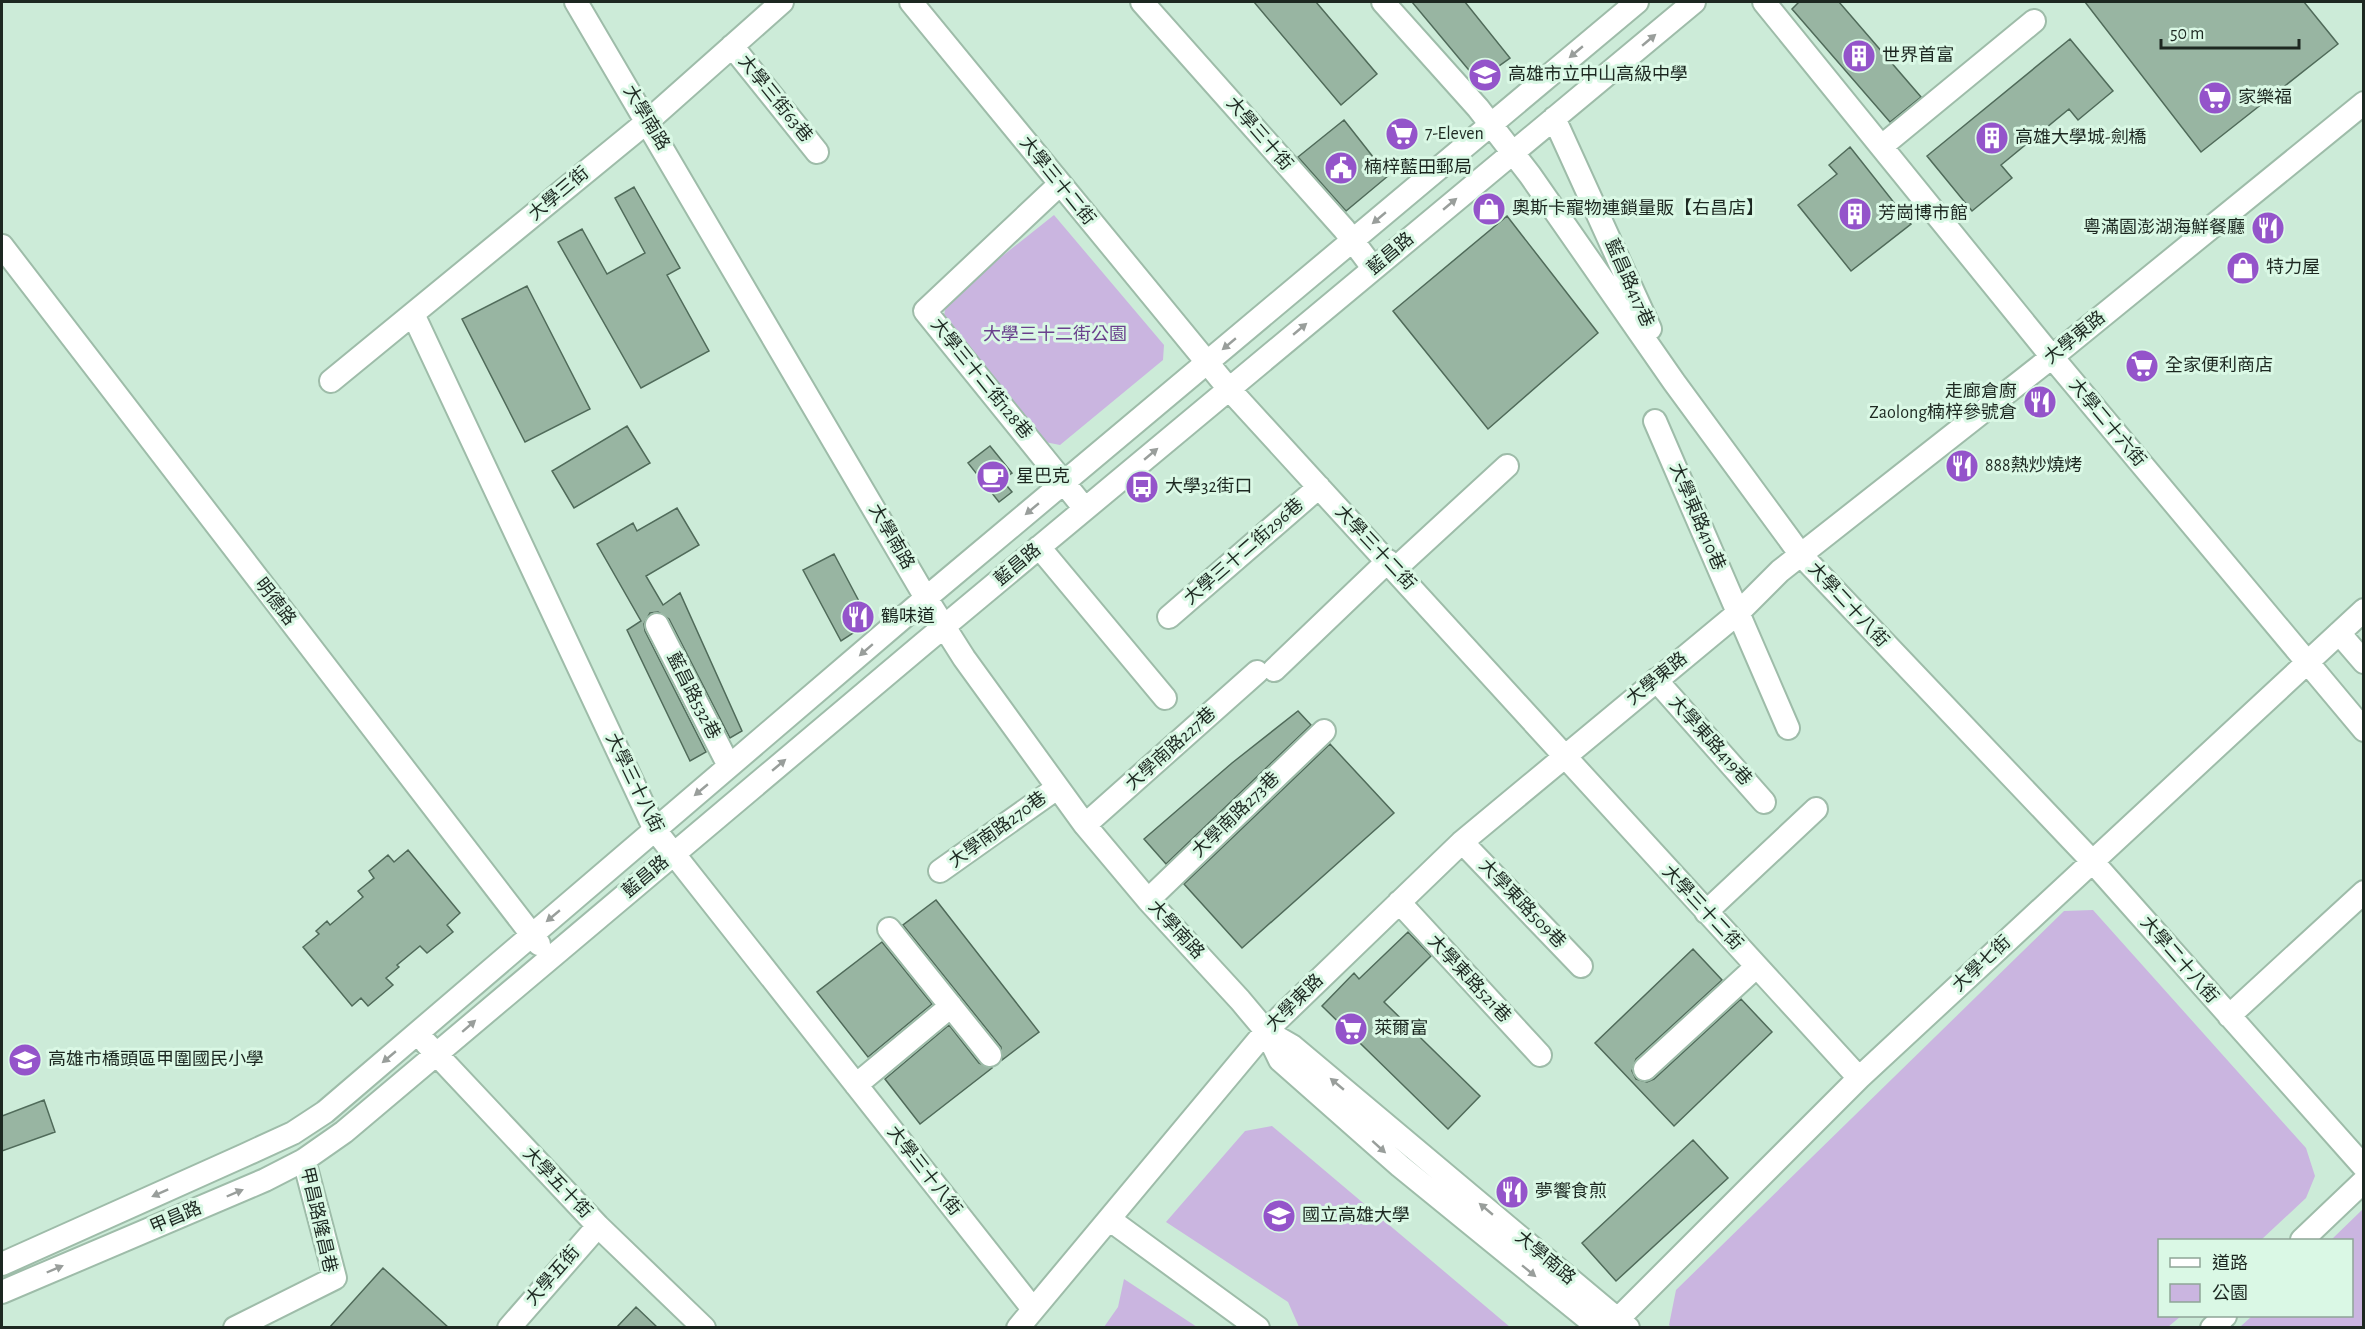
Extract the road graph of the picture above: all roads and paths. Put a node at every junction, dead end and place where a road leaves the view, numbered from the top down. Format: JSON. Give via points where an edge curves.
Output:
{"nodes":[{"id":1,"x":576,"y":2,"type":"edge"},
{"id":2,"x":782,"y":2,"type":"edge"},
{"id":3,"x":910,"y":2,"type":"edge"},
{"id":4,"x":1142,"y":2,"type":"edge"},
{"id":5,"x":1383,"y":2,"type":"edge"},
{"id":6,"x":1637,"y":2,"type":"edge"},
{"id":7,"x":1694,"y":2,"type":"edge"},
{"id":8,"x":1764,"y":2,"type":"edge"},
{"id":9,"x":2034,"y":21,"type":"dead end"},
{"id":10,"x":732,"y":46,"type":"junction"},
{"id":11,"x":2364,"y":103,"type":"edge"},
{"id":12,"x":1554,"y":118,"type":"junction"},
{"id":13,"x":648,"y":121,"type":"junction"},
{"id":14,"x":1490,"y":124,"type":"junction"},
{"id":15,"x":1882,"y":146,"type":"junction"},
{"id":16,"x":817,"y":152,"type":"dead end"},
{"id":17,"x":1512,"y":152,"type":"junction"},
{"id":18,"x":1059,"y":184,"type":"junction"},
{"id":19,"x":1352,"y":240,"type":"junction"},
{"id":20,"x":2,"y":246,"type":"edge"},
{"id":21,"x":1373,"y":268,"type":"junction"},
{"id":22,"x":413,"y":314,"type":"junction"},
{"id":23,"x":2052,"y":357,"type":"junction"},
{"id":24,"x":1206,"y":363,"type":"junction"},
{"id":25,"x":331,"y":381,"type":"dead end"},
{"id":26,"x":1674,"y":382,"type":"junction"},
{"id":27,"x":1229,"y":389,"type":"junction"},
{"id":28,"x":1655,"y":421,"type":"dead end"},
{"id":29,"x":1507,"y":466,"type":"dead end"},
{"id":30,"x":1065,"y":482,"type":"junction"},
{"id":31,"x":1319,"y":487,"type":"junction"},
{"id":32,"x":1085,"y":509,"type":"junction"},
{"id":33,"x":1039,"y":547,"type":"junction"},
{"id":34,"x":1800,"y":555,"type":"junction"},
{"id":35,"x":1391,"y":565,"type":"junction"},
{"id":36,"x":926,"y":598,"type":"junction"},
{"id":37,"x":2364,"y":610,"type":"edge"},
{"id":38,"x":1738,"y":613,"type":"junction"},
{"id":39,"x":1169,"y":617,"type":"dead end"},
{"id":40,"x":657,"y":625,"type":"dead end"},
{"id":41,"x":945,"y":626,"type":"junction"},
{"id":42,"x":2339,"y":633,"type":"junction"},
{"id":43,"x":2364,"y":662,"type":"edge"},
{"id":44,"x":2307,"y":663,"type":"junction"},
{"id":45,"x":1656,"y":680,"type":"junction"},
{"id":46,"x":1165,"y":698,"type":"dead end"},
{"id":47,"x":1788,"y":729,"type":"dead end"},
{"id":48,"x":2364,"y":730,"type":"edge"},
{"id":49,"x":1324,"y":731,"type":"dead end"},
{"id":50,"x":1563,"y":756,"type":"junction"},
{"id":51,"x":729,"y":766,"type":"junction"},
{"id":52,"x":1057,"y":788,"type":"junction"},
{"id":53,"x":1764,"y":801,"type":"dead end"},
{"id":54,"x":1816,"y":809,"type":"dead end"},
{"id":55,"x":1085,"y":825,"type":"junction"},
{"id":56,"x":655,"y":830,"type":"junction"},
{"id":57,"x":1462,"y":842,"type":"junction"},
{"id":58,"x":673,"y":855,"type":"junction"},
{"id":59,"x":2092,"y":861,"type":"junction"},
{"id":60,"x":940,"y":871,"type":"dead end"},
{"id":61,"x":2364,"y":892,"type":"edge"},
{"id":62,"x":1148,"y":900,"type":"junction"},
{"id":63,"x":1399,"y":902,"type":"junction"},
{"id":64,"x":1706,"y":912,"type":"junction"},
{"id":65,"x":889,"y":929,"type":"dead end"},
{"id":66,"x":531,"y":934,"type":"junction"},
{"id":67,"x":550,"y":957,"type":"junction"},
{"id":68,"x":1581,"y":966,"type":"dead end"},
{"id":69,"x":1756,"y":967,"type":"junction"},
{"id":70,"x":951,"y":1006,"type":"junction"},
{"id":71,"x":2229,"y":1016,"type":"junction"},
{"id":72,"x":1266,"y":1031,"type":"junction"},
{"id":73,"x":418,"y":1033,"type":"junction"},
{"id":74,"x":436,"y":1055,"type":"junction"},
{"id":75,"x":990,"y":1055,"type":"dead end"},
{"id":76,"x":1540,"y":1055,"type":"dead end"},
{"id":77,"x":1645,"y":1069,"type":"dead end"},
{"id":78,"x":1859,"y":1078,"type":"junction"},
{"id":79,"x":856,"y":1085,"type":"junction"},
{"id":80,"x":325,"y":1112,"type":"joint"},
{"id":81,"x":344,"y":1132,"type":"joint"},
{"id":82,"x":303,"y":1160,"type":"junction"},
{"id":83,"x":2364,"y":1167,"type":"edge"},
{"id":84,"x":2364,"y":1181,"type":"edge"},
{"id":85,"x":1109,"y":1220,"type":"junction"},
{"id":86,"x":598,"y":1226,"type":"junction"},
{"id":87,"x":2303,"y":1239,"type":"edge"},
{"id":88,"x":2,"y":1264,"type":"edge"},
{"id":89,"x":2,"y":1292,"type":"edge"},
{"id":90,"x":1033,"y":1309,"type":"junction"},
{"id":91,"x":2224,"y":1317,"type":"edge"},
{"id":92,"x":1613,"y":1325,"type":"edge"},
{"id":93,"x":235,"y":1328,"type":"edge"},
{"id":94,"x":509,"y":1328,"type":"edge"},
{"id":95,"x":704,"y":1328,"type":"edge"},
{"id":96,"x":1018,"y":1328,"type":"edge"},
{"id":97,"x":1258,"y":1328,"type":"edge"},
{"id":98,"x":2212,"y":1328,"type":"edge"}],
"edges":[{"from":1,"to":13,"type":"street","name":"大學南路"},
{"from":2,"to":10,"type":"street","name":"大學三街"},
{"from":3,"to":18,"type":"street","name":"大學三十二街"},
{"from":4,"to":19,"type":"street","name":"大學三十街"},
{"from":5,"to":14,"type":"street","name":"大學二十八街"},
{"from":6,"to":14,"type":"street","name":"藍昌路","one_way":true},
{"from":12,"to":7,"type":"street","name":"藍昌路","one_way":true},
{"from":8,"to":15,"type":"street","name":"大學二十六街"},
{"from":9,"to":15,"type":"street"},
{"from":10,"to":13,"type":"street","name":"大學三街"},
{"from":10,"to":16,"type":"street","name":"大學三街63巷"},
{"from":11,"to":23,"type":"street","name":"大學東路"},
{"from":12,"to":17,"type":"street","name":"藍昌路"},
{"from":12,"to":26,"type":"street","name":"藍昌路417巷"},
{"from":13,"to":22,"type":"street","name":"大學三街"},
{"from":13,"to":36,"type":"street","name":"大學南路"},
{"from":14,"to":17,"type":"street","name":"大學二十八街"},
{"from":14,"to":19,"type":"street","name":"藍昌路","one_way":true},
{"from":15,"to":23,"type":"street","name":"大學二十六街"},
{"from":21,"to":17,"type":"street","name":"藍昌路","one_way":true},
{"from":17,"to":26,"type":"street","name":"大學二十八街"},
{"from":18,"to":24,"type":"street","name":"大學三十二街"},
{"from":18,"to":30,"type":"street","name":"大學三十二街128巷","via":[[925,311]]},
{"from":19,"to":21,"type":"street","name":"大學三十街"},
{"from":19,"to":24,"type":"street","name":"藍昌路","one_way":true},
{"from":20,"to":66,"type":"street","name":"明德路"},
{"from":27,"to":21,"type":"street","name":"藍昌路","one_way":true},
{"from":22,"to":25,"type":"street","name":"大學三街"},
{"from":22,"to":56,"type":"street","name":"大學三十八街"},
{"from":23,"to":34,"type":"street","name":"大學東路"},
{"from":23,"to":44,"type":"street","name":"大學二十六街"},
{"from":24,"to":27,"type":"street","name":"大學三十二街"},
{"from":24,"to":30,"type":"street","name":"藍昌路"},
{"from":26,"to":34,"type":"street","name":"大學二十八街"},
{"from":27,"to":31,"type":"street","name":"大學三十二街"},
{"from":32,"to":27,"type":"street","name":"藍昌路","one_way":true},
{"from":28,"to":38,"type":"street","name":"大學東路410巷"},
{"from":29,"to":35,"type":"street","name":"大學南路227巷"},
{"from":30,"to":32,"type":"street","name":"大學三十二街128巷"},
{"from":30,"to":36,"type":"street","name":"藍昌路","one_way":true},
{"from":31,"to":35,"type":"street","name":"大學三十二街"},
{"from":31,"to":39,"type":"street","name":"大學三十二街296巷"},
{"from":32,"to":33,"type":"street","name":"藍昌路"},
{"from":33,"to":41,"type":"street","name":"藍昌路"},
{"from":33,"to":46,"type":"street"},
{"from":34,"to":38,"type":"street","name":"大學東路"},
{"from":34,"to":59,"type":"street","name":"大學二十八街"},
{"from":35,"to":50,"type":"street","name":"大學三十二街"},
{"from":35,"to":55,"type":"street","name":"大學南路227巷"},
{"from":36,"to":41,"type":"street","name":"大學南路"},
{"from":36,"to":51,"type":"street","name":"藍昌路","one_way":true},
{"from":37,"to":42,"type":"street","name":"大學七街"},
{"from":38,"to":45,"type":"street","name":"大學東路"},
{"from":38,"to":47,"type":"street","name":"大學東路410巷"},
{"from":40,"to":51,"type":"street","name":"藍昌路532巷"},
{"from":41,"to":52,"type":"street","name":"大學南路"},
{"from":58,"to":41,"type":"street","name":"藍昌路","one_way":true},
{"from":42,"to":43,"type":"street"},
{"from":42,"to":44,"type":"street","name":"大學七街"},
{"from":44,"to":48,"type":"street","name":"大學二十六街"},
{"from":44,"to":59,"type":"street","name":"大學七街"},
{"from":45,"to":50,"type":"street","name":"大學東路"},
{"from":45,"to":53,"type":"street","name":"大學東路419巷"},
{"from":49,"to":62,"type":"street","name":"大學南路273巷"},
{"from":50,"to":57,"type":"street","name":"大學東路"},
{"from":50,"to":64,"type":"street","name":"大學三十二街"},
{"from":51,"to":56,"type":"street","name":"藍昌路","one_way":true},
{"from":52,"to":55,"type":"street","name":"大學南路"},
{"from":52,"to":60,"type":"street","name":"大學南路270巷"},
{"from":54,"to":64,"type":"street"},
{"from":55,"to":62,"type":"street","name":"大學南路"},
{"from":56,"to":58,"type":"street","name":"大學三十八街"},
{"from":56,"to":66,"type":"street","name":"藍昌路","one_way":true},
{"from":57,"to":63,"type":"street","name":"大學東路"},
{"from":57,"to":68,"type":"street","name":"大學東路509巷"},
{"from":58,"to":67,"type":"street","name":"藍昌路"},
{"from":58,"to":79,"type":"street","name":"大學三十八街"},
{"from":59,"to":71,"type":"street","name":"大學二十八街"},
{"from":59,"to":78,"type":"street","name":"大學七街"},
{"from":61,"to":71,"type":"street"},
{"from":62,"to":72,"type":"street","name":"大學南路"},
{"from":63,"to":72,"type":"street","name":"大學東路"},
{"from":63,"to":76,"type":"street","name":"大學東路521巷"},
{"from":64,"to":69,"type":"street","name":"大學三十二街"},
{"from":65,"to":70,"type":"street"},
{"from":66,"to":67,"type":"street","name":"明德路"},
{"from":66,"to":73,"type":"street","name":"藍昌路"},
{"from":74,"to":67,"type":"street","name":"藍昌路","one_way":true},
{"from":69,"to":77,"type":"street"},
{"from":69,"to":78,"type":"street","name":"大學三十二街"},
{"from":70,"to":75,"type":"street"},
{"from":70,"to":79,"type":"street"},
{"from":71,"to":83,"type":"street","name":"大學二十八街"},
{"from":72,"to":85,"type":"street","name":"大學東路"},
{"from":72,"to":92,"type":"street","name":"大學南路","via":[[1281,1060],[1400,1166]]},
{"from":73,"to":74,"type":"street","name":"大學五十街"},
{"from":73,"to":80,"type":"street","name":"藍昌路","one_way":true},
{"from":74,"to":81,"type":"street","name":"藍昌路"},
{"from":74,"to":86,"type":"street","name":"大學五十街"},
{"from":78,"to":92,"type":"street","name":"大學七街"},
{"from":79,"to":90,"type":"street","name":"大學三十八街"},
{"from":80,"to":88,"type":"street","name":"甲昌路","one_way":true,"via":[[292,1133]]},
{"from":81,"to":82,"type":"street","name":"甲昌路"},
{"from":89,"to":82,"type":"street","name":"甲昌路","one_way":true},
{"from":82,"to":93,"type":"street","name":"甲昌路隆昌巷","via":[[335,1278]]},
{"from":84,"to":87,"type":"street"},
{"from":85,"to":90,"type":"street","name":"大學東路"},
{"from":85,"to":97,"type":"street"},
{"from":86,"to":94,"type":"street","name":"大學五街"},
{"from":86,"to":95,"type":"street","name":"大學五十街"},
{"from":90,"to":96,"type":"street","name":"大學東路"},
{"from":91,"to":98,"type":"street"}]}
